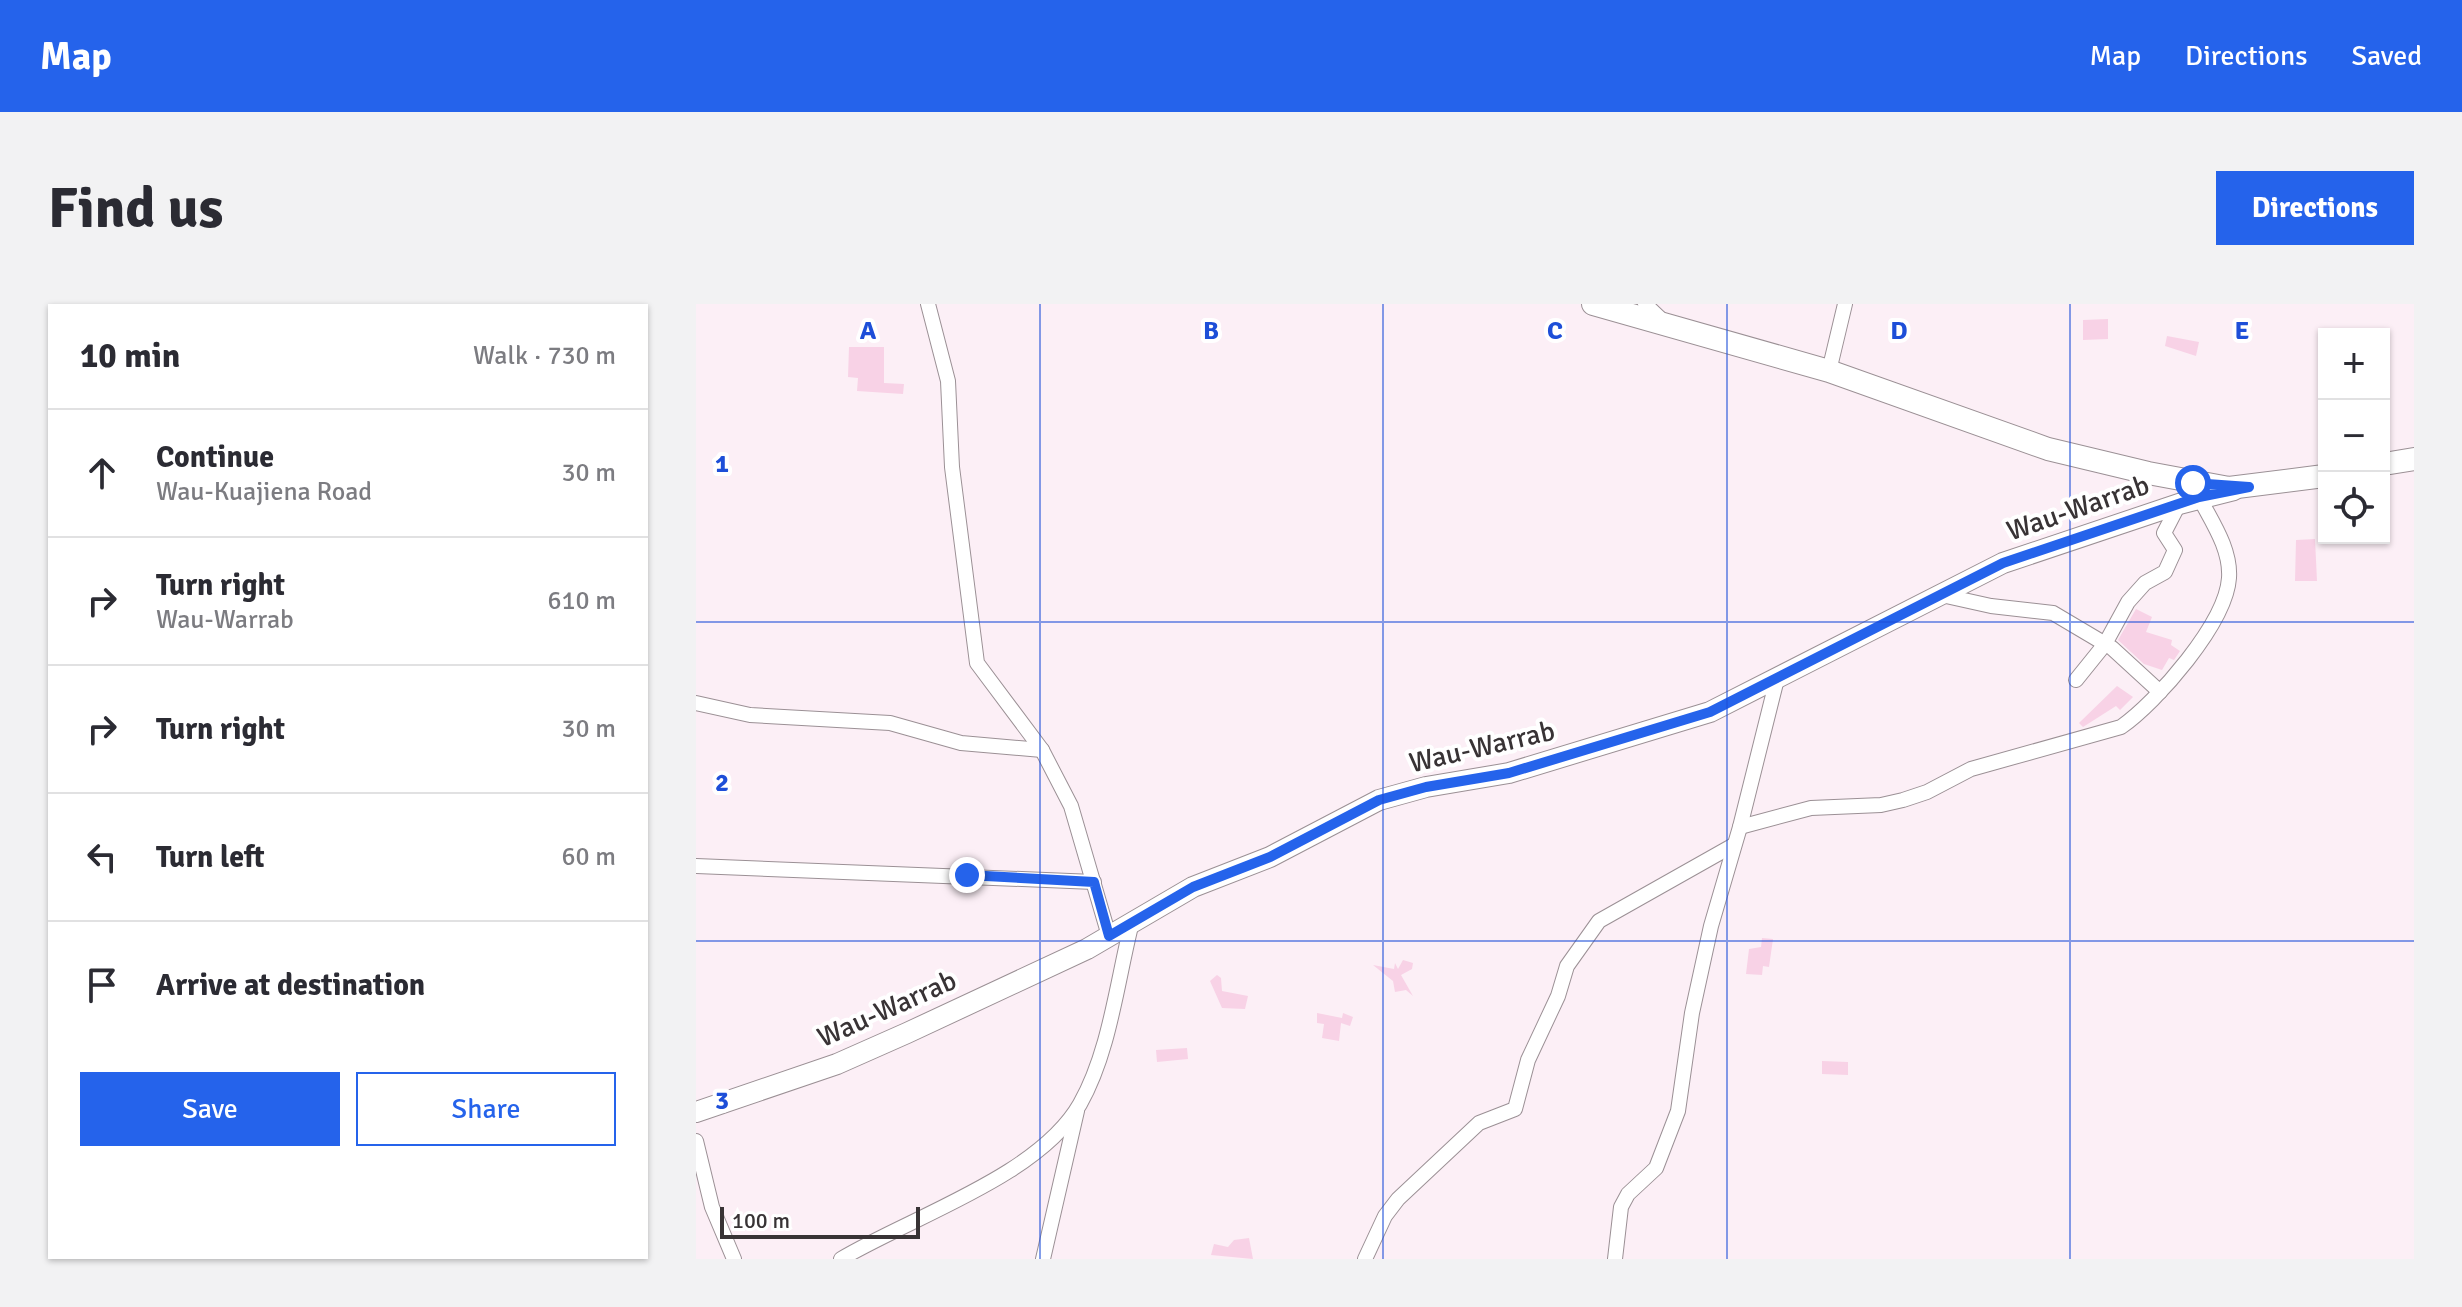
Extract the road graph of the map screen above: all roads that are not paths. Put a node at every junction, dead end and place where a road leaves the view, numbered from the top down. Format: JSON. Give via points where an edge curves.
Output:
{"nodes":[{"id":1,"x":928,"y":304,"type":"edge"},
{"id":2,"x":1593,"y":304,"type":"edge"},
{"id":3,"x":1645,"y":304,"type":"edge"},
{"id":4,"x":1845,"y":304,"type":"edge"},
{"id":5,"x":1663,"y":321,"type":"junction"},
{"id":6,"x":1829,"y":371,"type":"junction"},
{"id":7,"x":2414,"y":459,"type":"edge"},
{"id":8,"x":2390,"y":463,"type":"edge"},
{"id":9,"x":2318,"y":477,"type":"edge"},
{"id":10,"x":2249,"y":487,"type":"junction"},
{"id":11,"x":2199,"y":497,"type":"junction"},
{"id":12,"x":2179,"y":504,"type":"junction"},
{"id":13,"x":1937,"y":594,"type":"junction"},
{"id":14,"x":2105,"y":644,"type":"junction"},
{"id":15,"x":1777,"y":679,"type":"junction"},
{"id":16,"x":2076,"y":680,"type":"dead end"},
{"id":17,"x":2160,"y":692,"type":"junction"},
{"id":18,"x":696,"y":703,"type":"edge"},
{"id":19,"x":1042,"y":750,"type":"junction"},
{"id":20,"x":1740,"y":827,"type":"junction"},
{"id":21,"x":1732,"y":846,"type":"junction"},
{"id":22,"x":696,"y":866,"type":"edge"},
{"id":23,"x":1094,"y":882,"type":"junction"},
{"id":24,"x":1132,"y":922,"type":"junction"},
{"id":25,"x":1109,"y":936,"type":"junction"},
{"id":26,"x":1078,"y":1107,"type":"junction"},
{"id":27,"x":696,"y":1112,"type":"edge"},
{"id":28,"x":696,"y":1141,"type":"edge"},
{"id":29,"x":734,"y":1259,"type":"edge"},
{"id":30,"x":841,"y":1259,"type":"edge"},
{"id":31,"x":1043,"y":1259,"type":"edge"},
{"id":32,"x":1365,"y":1259,"type":"edge"},
{"id":33,"x":1615,"y":1259,"type":"edge"}],
"edges":[{"from":1,"to":19,"type":"street","via":[[948,381],[952,467],[977,663]]},
{"from":2,"to":5,"type":"main road"},
{"from":3,"to":5,"type":"street"},
{"from":4,"to":6,"type":"street"},
{"from":5,"to":6,"type":"main road"},
{"from":6,"to":10,"type":"main road","via":[[2048,449],[2193,483]]},
{"from":7,"to":8,"type":"main road"},
{"from":9,"to":10,"type":"main road"},
{"from":10,"to":11,"type":"main road","name":"Wau-Warrab"},
{"from":11,"to":12,"type":"main road","name":"Wau-Warrab"},
{"from":11,"to":17,"type":"street","via":[[2224,545],[2230,576],[2226,599]]},
{"from":12,"to":13,"type":"main road","name":"Wau-Warrab","via":[[2003,563]]},
{"from":12,"to":14,"type":"street","via":[[2164,533],[2174,556],[2165,572],[2145,583],[2128,602]]},
{"from":13,"to":14,"type":"street","via":[[2053,613]]},
{"from":13,"to":15,"type":"main road","name":"Wau-Warrab"},
{"from":14,"to":16,"type":"street"},
{"from":14,"to":17,"type":"street"},
{"from":15,"to":20,"type":"street"},
{"from":15,"to":24,"type":"main road","name":"Wau-Warrab","via":[[1679,723],[1509,773],[1379,800],[1270,857],[1193,887]]},
{"from":17,"to":20,"type":"street","via":[[2121,727],[1971,769],[1927,792],[1881,805],[1811,808]]},
{"from":18,"to":19,"type":"street","via":[[778,718],[890,723],[961,743]]},
{"from":19,"to":23,"type":"street","via":[[1071,806]]},
{"from":20,"to":21,"type":"street"},
{"from":21,"to":32,"type":"street","via":[[1599,921],[1588,933],[1567,966],[1528,1060],[1515,1109],[1479,1123],[1398,1199]]},
{"from":21,"to":33,"type":"street","via":[[1692,1013],[1678,1111],[1656,1168],[1621,1207]]},
{"from":22,"to":23,"type":"street"},
{"from":23,"to":25,"type":"street"},
{"from":24,"to":25,"type":"main road","name":"Wau-Warrab"},
{"from":24,"to":26,"type":"street","via":[[1097,1067]]},
{"from":25,"to":27,"type":"main road","name":"Wau-Warrab","via":[[837,1064]]},
{"from":26,"to":30,"type":"street","via":[[1025,1161]]},
{"from":26,"to":31,"type":"street"},
{"from":28,"to":29,"type":"street","via":[[712,1207]]}]}
